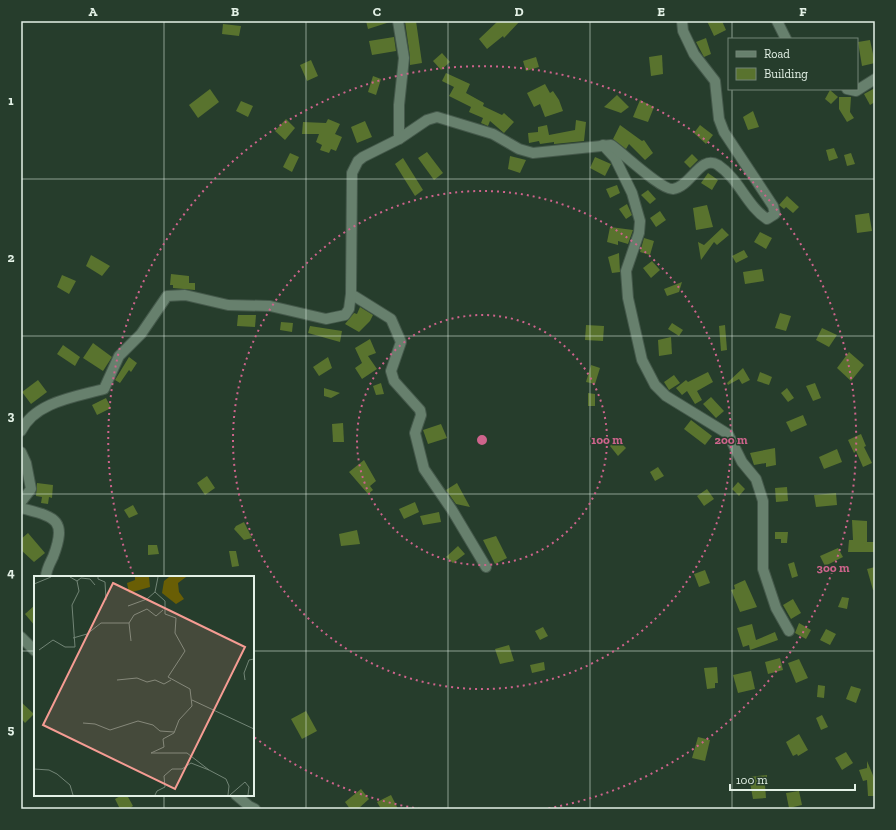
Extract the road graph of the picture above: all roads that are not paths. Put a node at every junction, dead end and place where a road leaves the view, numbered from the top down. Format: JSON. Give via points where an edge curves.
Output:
{"nodes":[{"id":1,"x":398,"y":21,"type":"edge"},
{"id":2,"x":682,"y":21,"type":"edge"},
{"id":3,"x":777,"y":21,"type":"edge"},
{"id":4,"x":786,"y":38,"type":"edge"},
{"id":5,"x":875,"y":78,"type":"edge"},
{"id":6,"x":858,"y":90,"type":"edge"},
{"id":7,"x":399,"y":139,"type":"junction"},
{"id":8,"x":603,"y":145,"type":"junction"},
{"id":9,"x":351,"y":294,"type":"junction"},
{"id":10,"x":21,"y":431,"type":"edge"},
{"id":11,"x":21,"y":452,"type":"edge"},
{"id":12,"x":21,"y":502,"type":"edge"},
{"id":13,"x":21,"y":508,"type":"edge"},
{"id":14,"x":486,"y":567,"type":"dead end"},
{"id":15,"x":46,"y":576,"type":"edge"},
{"id":16,"x":788,"y":631,"type":"dead end"},
{"id":17,"x":21,"y":636,"type":"edge"},
{"id":18,"x":34,"y":650,"type":"edge"},
{"id":19,"x":237,"y":796,"type":"edge"},
{"id":20,"x":255,"y":809,"type":"edge"}],
"edges":[{"from":1,"to":7,"type":"street","via":[[404,58],[399,105]]},
{"from":2,"to":8,"type":"street","via":[[683,31],[694,54],[715,81],[719,120],[724,132],[773,206],[775,214],[767,219],[759,214],[738,185],[717,165],[709,163],[701,166],[680,188],[670,189],[656,182],[611,145]]},
{"from":3,"to":4,"type":"street"},
{"from":5,"to":6,"type":"street"},
{"from":7,"to":8,"type":"street","via":[[427,120],[437,117],[493,134],[519,149],[533,153]]},
{"from":7,"to":9,"type":"street","via":[[363,157],[352,173]]},
{"from":8,"to":16,"type":"street","via":[[615,158],[632,193],[640,221],[639,234],[626,271],[628,298],[642,360],[654,385],[666,396],[728,434],[742,462],[756,479],[763,501],[763,569],[776,608]]},
{"from":9,"to":10,"type":"street","via":[[349,309],[345,314],[326,319],[270,306],[228,305],[185,295],[167,296],[141,334],[119,356],[104,389],[44,407],[25,423]]},
{"from":9,"to":14,"type":"street","via":[[391,319],[401,342],[391,371],[394,381],[420,410],[421,415],[415,433],[424,469]]},
{"from":11,"to":12,"type":"street","via":[[31,489]]},
{"from":13,"to":15,"type":"street","via":[[50,516],[59,528],[60,539]]},
{"from":17,"to":18,"type":"street"},
{"from":19,"to":20,"type":"street"}]}
